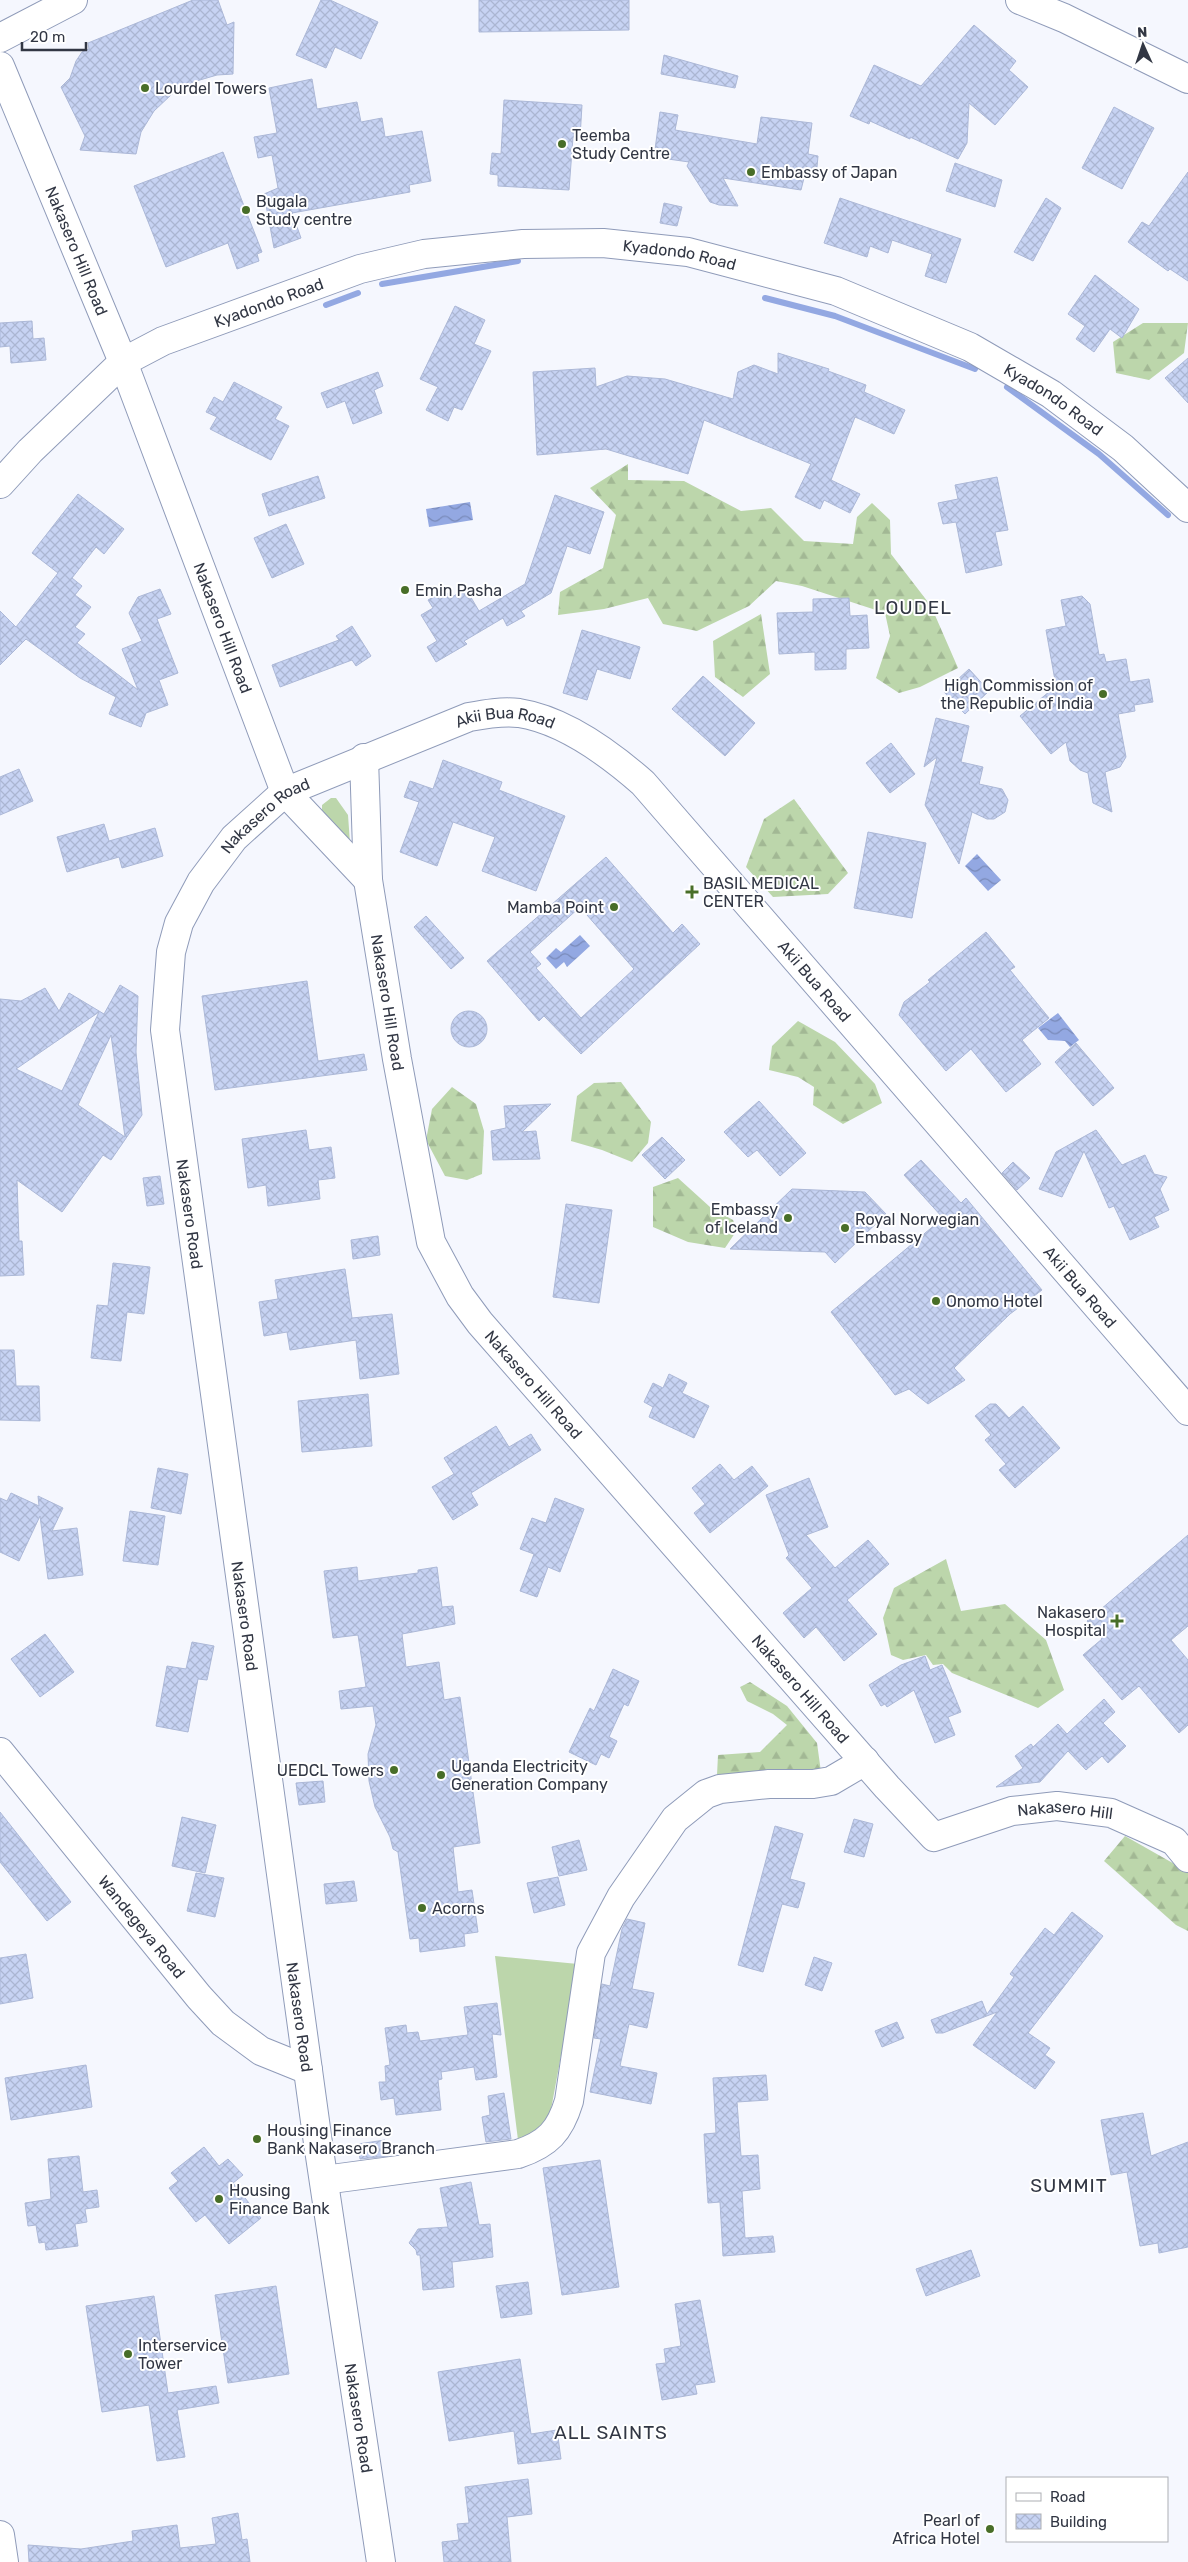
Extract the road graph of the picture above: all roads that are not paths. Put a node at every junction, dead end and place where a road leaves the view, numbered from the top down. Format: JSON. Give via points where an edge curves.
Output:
{"nodes":[{"id":1,"x":73,"y":0,"type":"edge"},
{"id":2,"x":1020,"y":0,"type":"edge"},
{"id":3,"x":0,"y":38,"type":"edge"},
{"id":4,"x":0,"y":66,"type":"edge"},
{"id":5,"x":1188,"y":79,"type":"edge"},
{"id":6,"x":123,"y":362,"type":"junction"},
{"id":7,"x":0,"y":484,"type":"edge"},
{"id":8,"x":1188,"y":508,"type":"edge"},
{"id":9,"x":364,"y":758,"type":"junction"},
{"id":10,"x":284,"y":792,"type":"junction"},
{"id":11,"x":368,"y":880,"type":"junction"},
{"id":12,"x":1188,"y":1411,"type":"edge"},
{"id":13,"x":0,"y":1752,"type":"edge"},
{"id":14,"x":865,"y":1761,"type":"junction"},
{"id":15,"x":934,"y":1837,"type":"joint"},
{"id":16,"x":1188,"y":1858,"type":"edge"},
{"id":17,"x":308,"y":2070,"type":"junction"},
{"id":18,"x":324,"y":2180,"type":"junction"},
{"id":19,"x":0,"y":2535,"type":"edge"},
{"id":20,"x":4,"y":2562,"type":"edge"},
{"id":21,"x":381,"y":2562,"type":"edge"}],
"edges":[{"from":1,"to":3,"type":"street"},
{"from":2,"to":5,"type":"street"},
{"from":4,"to":6,"type":"street","name":"Nakasero Hill Road"},
{"from":6,"to":7,"type":"street","name":"Kyadondo Road","via":[[30,450]]},
{"from":6,"to":8,"type":"street","name":"Kyadondo Road","via":[[163,341],[360,269],[439,251],[523,244],[603,243],[688,252],[836,291],[970,347],[1051,394],[1123,448]]},
{"from":6,"to":10,"type":"street","name":"Nakasero Hill Road"},
{"from":9,"to":10,"type":"street","name":"Nakasero Road"},
{"from":9,"to":11,"type":"street"},
{"from":9,"to":12,"type":"street","name":"Akii Bua Road","via":[[469,716],[494,713],[520,714],[547,722],[582,738],[615,759],[649,791]]},
{"from":10,"to":11,"type":"street","name":"Nakasero Hill Road"},
{"from":10,"to":17,"type":"street","name":"Nakasero Road","via":[[234,838],[201,882],[179,923],[171,952],[165,1030]]},
{"from":11,"to":14,"type":"street","name":"Nakasero Hill Road","via":[[431,1242],[444,1268],[480,1323]]},
{"from":13,"to":17,"type":"street","name":"Wandegeya Road","via":[[222,2023],[261,2051]]},
{"from":14,"to":15,"type":"street","name":"Nakasero Hill Road"},
{"from":14,"to":18,"type":"street","via":[[831,1781],[720,1789],[706,1794],[675,1819],[621,1897],[591,1953],[569,2101],[564,2118],[540,2146],[518,2154]]},
{"from":15,"to":16,"type":"street","name":"Nakasero Hill","via":[[1012,1811],[1057,1806],[1111,1813],[1174,1841]]},
{"from":17,"to":18,"type":"street","name":"Nakasero Road"},
{"from":18,"to":21,"type":"street","name":"Nakasero Road"},
{"from":19,"to":20,"type":"street"}]}
